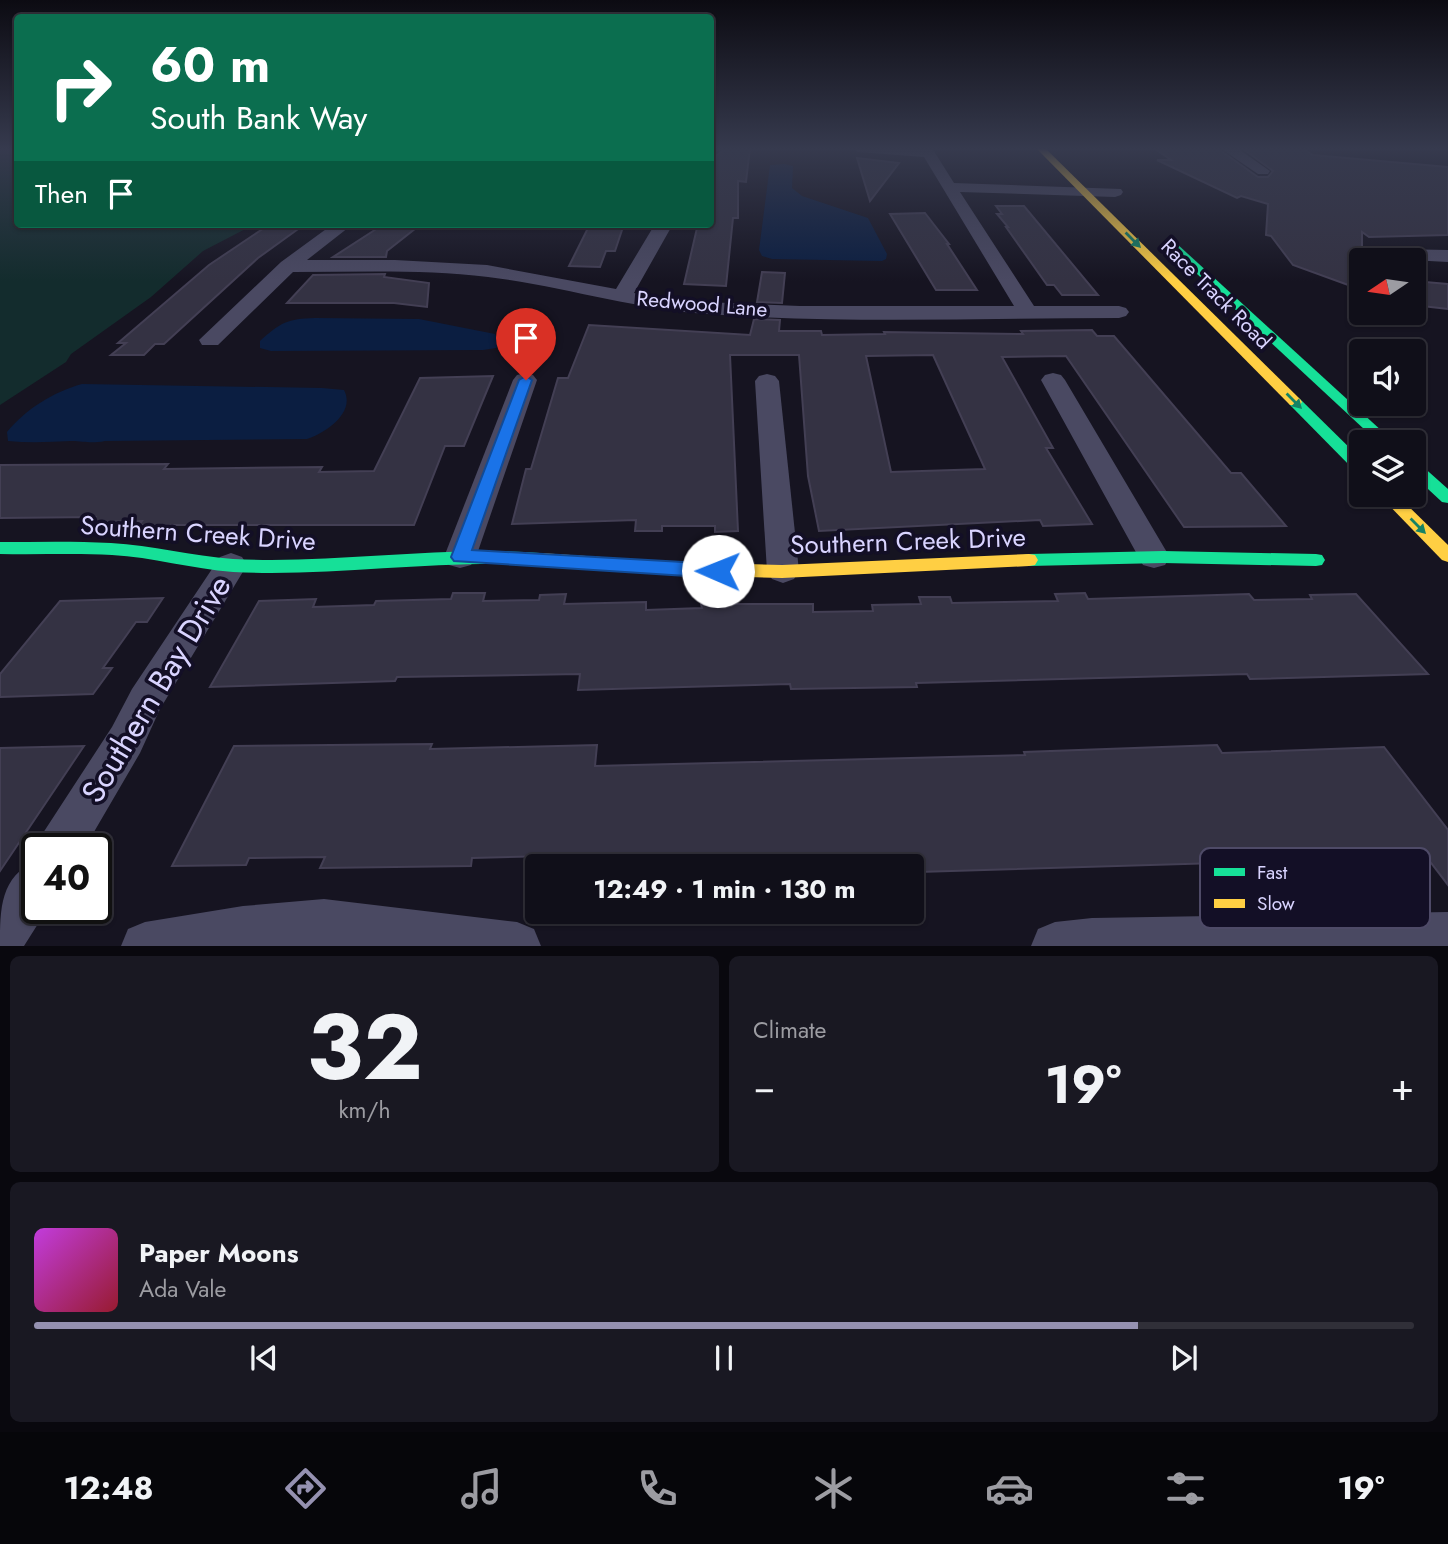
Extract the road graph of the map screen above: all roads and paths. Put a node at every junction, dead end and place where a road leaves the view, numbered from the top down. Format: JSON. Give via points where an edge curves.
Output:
{"nodes":[{"id":1,"x":952,"y":192,"type":"edge"},
{"id":2,"x":955,"y":192,"type":"edge"},
{"id":3,"x":1062,"y":192,"type":"edge"},
{"id":4,"x":1085,"y":192,"type":"edge"},
{"id":5,"x":1086,"y":192,"type":"edge"},
{"id":6,"x":1115,"y":192,"type":"edge"},
{"id":7,"x":1119,"y":196,"type":"joint"},
{"id":8,"x":339,"y":228,"type":"edge"},
{"id":9,"x":662,"y":228,"type":"edge"},
{"id":10,"x":1162,"y":236,"type":"dead end"},
{"id":11,"x":1426,"y":256,"type":"edge"},
{"id":12,"x":1448,"y":256,"type":"edge"},
{"id":13,"x":288,"y":266,"type":"junction"},
{"id":14,"x":622,"y":296,"type":"junction"},
{"id":15,"x":1028,"y":312,"type":"junction"},
{"id":16,"x":1118,"y":313,"type":"dead end"},
{"id":17,"x":210,"y":340,"type":"dead end"},
{"id":18,"x":526,"y":380,"type":"dead end"},
{"id":19,"x":1053,"y":380,"type":"dead end"},
{"id":20,"x":768,"y":381,"type":"dead end"},
{"id":21,"x":1374,"y":430,"type":"edge"},
{"id":22,"x":1349,"y":456,"type":"edge"},
{"id":23,"x":1426,"y":478,"type":"edge"},
{"id":24,"x":1448,"y":498,"type":"edge"},
{"id":25,"x":1399,"y":507,"type":"edge"},
{"id":26,"x":0,"y":548,"type":"edge"},
{"id":27,"x":1448,"y":556,"type":"edge"},
{"id":28,"x":460,"y":557,"type":"junction"},
{"id":29,"x":1154,"y":557,"type":"junction"},
{"id":30,"x":1316,"y":560,"type":"dead end"},
{"id":31,"x":231,"y":565,"type":"junction"},
{"id":32,"x":783,"y":571,"type":"junction"},
{"id":33,"x":69,"y":833,"type":"edge"},
{"id":34,"x":21,"y":908,"type":"edge"},
{"id":35,"x":1439,"y":939,"type":"edge"},
{"id":36,"x":0,"y":940,"type":"edge"},
{"id":37,"x":145,"y":946,"type":"edge"},
{"id":38,"x":517,"y":946,"type":"edge"},
{"id":39,"x":1055,"y":946,"type":"edge"}],
"edges":[{"from":1,"to":15,"type":"street"},
{"from":2,"to":3,"type":"street","via":[[1039,197]]},
{"from":4,"to":22,"type":"main road","name":"Race Track Road","one_way":true},
{"from":5,"to":7,"type":"street"},
{"from":6,"to":7,"type":"main road"},
{"from":8,"to":13,"type":"street"},
{"from":9,"to":14,"type":"street"},
{"from":10,"to":21,"type":"main road","name":"Race Track Road"},
{"from":11,"to":12,"type":"street"},
{"from":13,"to":14,"type":"street","name":"Redwood Lane","via":[[487,271]]},
{"from":13,"to":17,"type":"street"},
{"from":14,"to":15,"type":"street","name":"Redwood Lane","via":[[706,308],[800,312]]},
{"from":15,"to":16,"type":"street","name":"Redwood Lane"},
{"from":18,"to":28,"type":"street"},
{"from":19,"to":29,"type":"street"},
{"from":20,"to":32,"type":"street"},
{"from":23,"to":24,"type":"main road"},
{"from":25,"to":27,"type":"main road","one_way":true},
{"from":26,"to":31,"type":"main road","name":"Southern Creek Drive","via":[[113,549]]},
{"from":28,"to":31,"type":"main road","name":"Southern Creek Drive","via":[[337,566]]},
{"from":28,"to":32,"type":"main road","name":"Southern Creek Drive","via":[[696,571]]},
{"from":29,"to":30,"type":"main road","name":"Southern Creek Drive"},
{"from":29,"to":32,"type":"main road","name":"Southern Creek Drive"},
{"from":31,"to":33,"type":"street","name":"Southern Bay Drive","via":[[145,700],[127,740]]},
{"from":34,"to":36,"type":"street"},
{"from":35,"to":39,"type":"street"},
{"from":37,"to":38,"type":"street","via":[[324,923]]}]}
